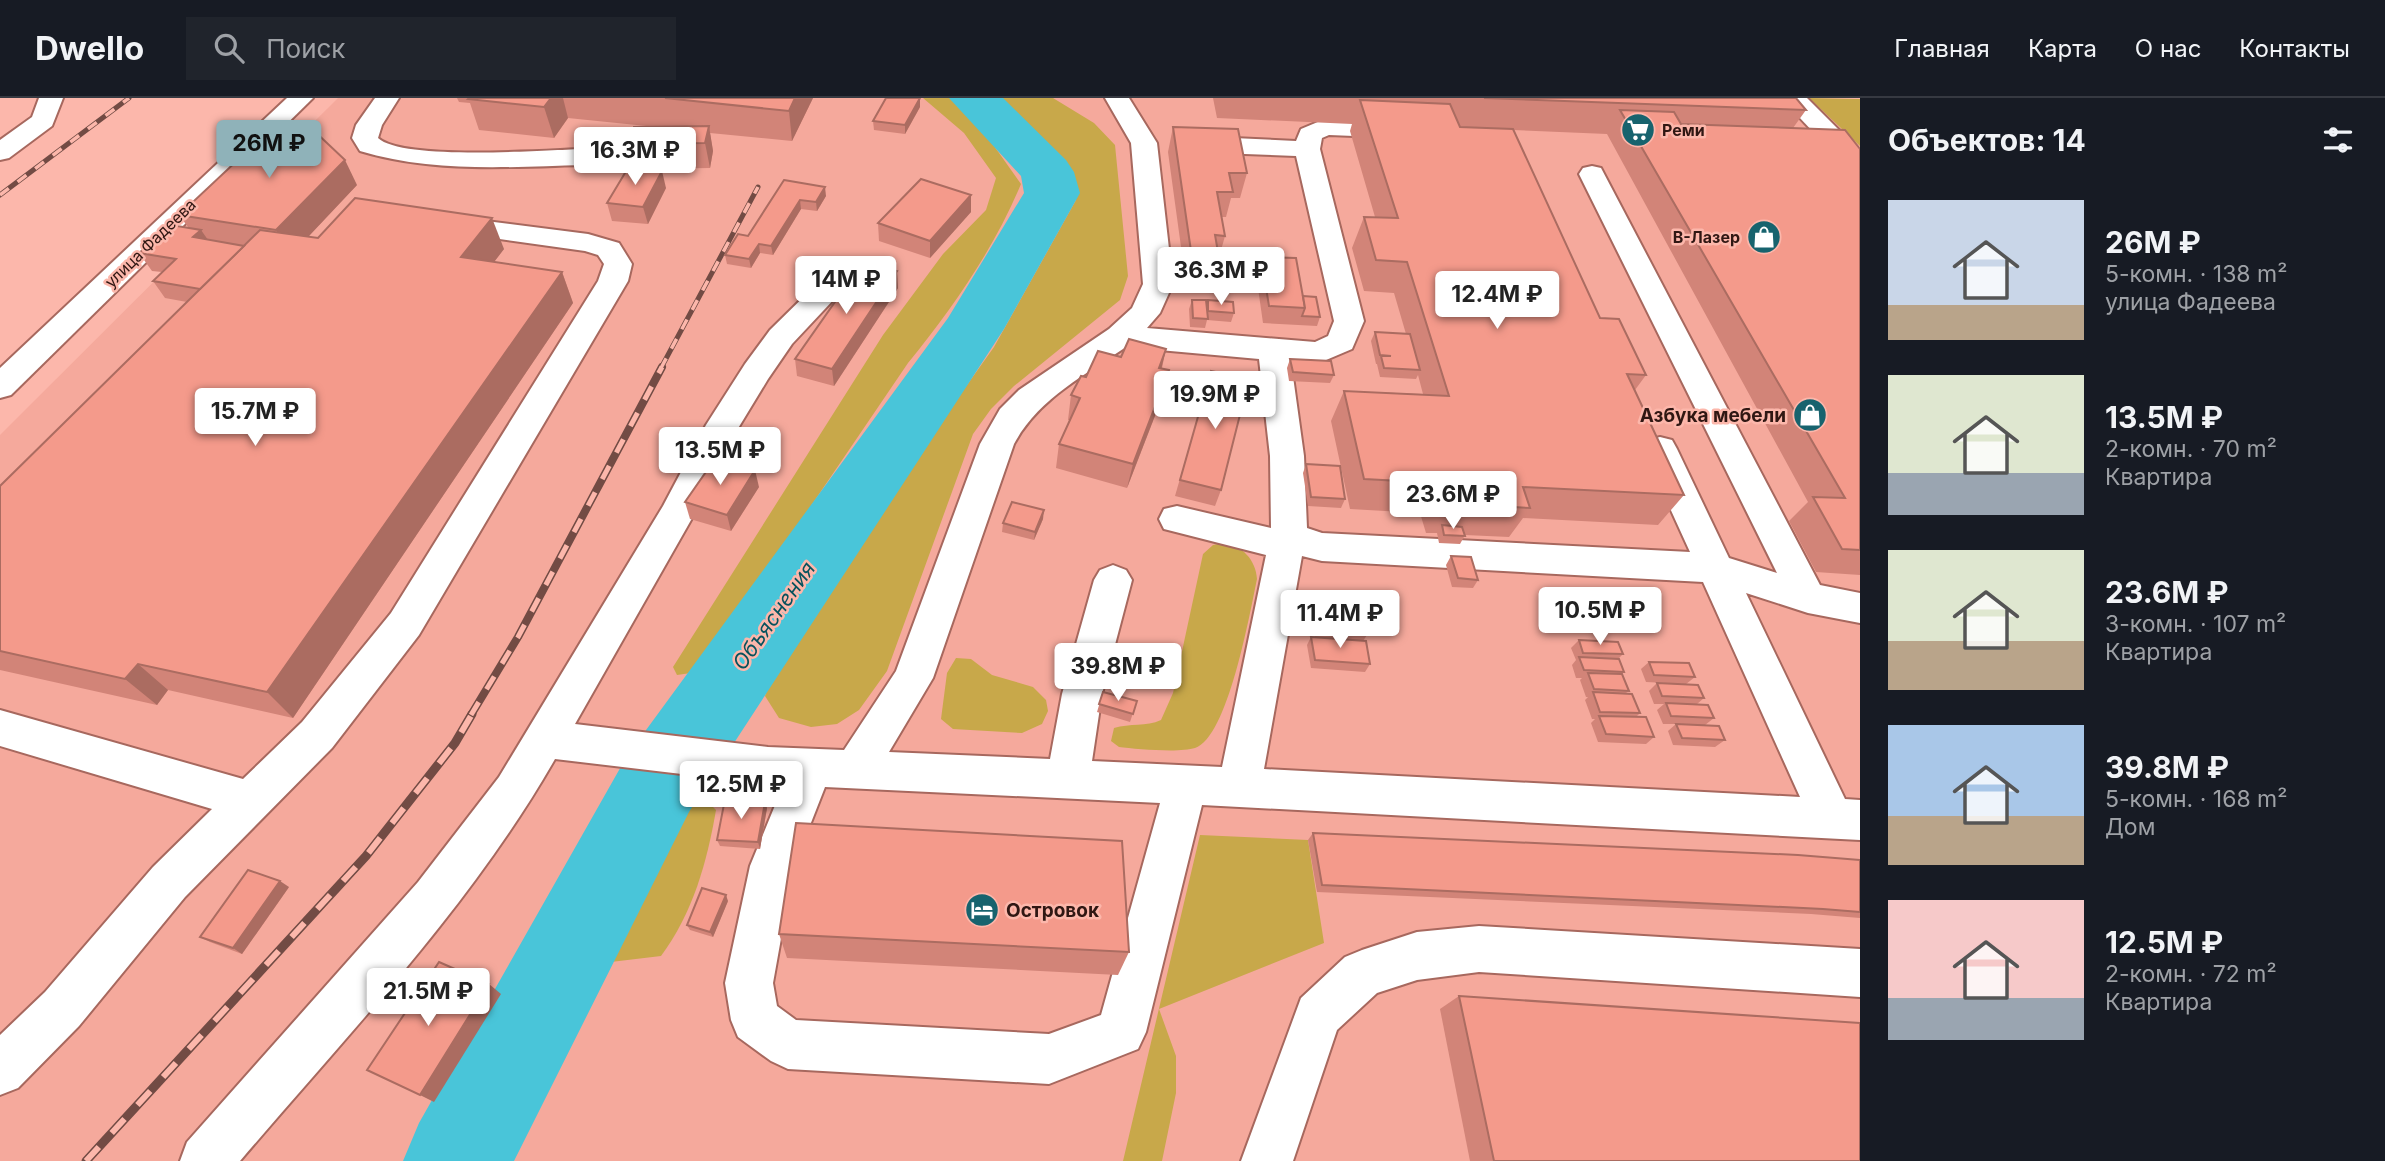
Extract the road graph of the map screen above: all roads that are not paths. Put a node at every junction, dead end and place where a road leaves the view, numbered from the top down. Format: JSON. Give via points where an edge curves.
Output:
{"nodes":[{"id":1,"x":51,"y":98,"type":"edge"},
{"id":2,"x":301,"y":98,"type":"edge"},
{"id":3,"x":387,"y":98,"type":"edge"},
{"id":4,"x":1117,"y":98,"type":"edge"},
{"id":5,"x":1793,"y":98,"type":"edge"},
{"id":6,"x":1430,"y":131,"type":"edge"},
{"id":7,"x":1144,"y":143,"type":"junction"},
{"id":8,"x":1307,"y":149,"type":"junction"},
{"id":9,"x":0,"y":152,"type":"edge"},
{"id":10,"x":584,"y":157,"type":"dead end"},
{"id":11,"x":1860,"y":166,"type":"edge"},
{"id":12,"x":1592,"y":174,"type":"dead end"},
{"id":13,"x":416,"y":220,"type":"edge"},
{"id":14,"x":838,"y":279,"type":"dead end"},
{"id":15,"x":1120,"y":335,"type":"junction"},
{"id":16,"x":1274,"y":351,"type":"junction"},
{"id":17,"x":0,"y":387,"type":"edge"},
{"id":18,"x":1645,"y":418,"type":"edge"},
{"id":19,"x":1177,"y":519,"type":"dead end"},
{"id":20,"x":1288,"y":541,"type":"junction"},
{"id":21,"x":1715,"y":568,"type":"junction"},
{"id":22,"x":1113,"y":580,"type":"dead end"},
{"id":23,"x":1808,"y":598,"type":"junction"},
{"id":24,"x":1860,"y":608,"type":"edge"},
{"id":25,"x":0,"y":728,"type":"edge"},
{"id":26,"x":544,"y":739,"type":"junction"},
{"id":27,"x":812,"y":768,"type":"junction"},
{"id":28,"x":1068,"y":779,"type":"junction"},
{"id":29,"x":1186,"y":785,"type":"junction"},
{"id":30,"x":1239,"y":787,"type":"junction"},
{"id":31,"x":250,"y":801,"type":"junction"},
{"id":32,"x":1846,"y":820,"type":"edge"},
{"id":33,"x":1860,"y":973,"type":"edge"},
{"id":34,"x":0,"y":1070,"type":"edge"},
{"id":35,"x":206,"y":1161,"type":"edge"},
{"id":36,"x":1267,"y":1161,"type":"edge"}],
"edges":[{"from":1,"to":9,"type":"main road","via":[[43,121]]},
{"from":2,"to":17,"type":"main road","name":"улица Фадеева"},
{"from":3,"to":10,"type":"main road","via":[[365,138],[369,146],[387,153],[501,159]]},
{"from":4,"to":7,"type":"main road"},
{"from":5,"to":11,"type":"main road"},
{"from":6,"to":8,"type":"main road","via":[[1325,127],[1310,134]]},
{"from":7,"to":8,"type":"main road"},
{"from":7,"to":15,"type":"main road","via":[[1158,284],[1145,313]]},
{"from":8,"to":16,"type":"main road","via":[[1349,321],[1341,342],[1319,353]]},
{"from":12,"to":23,"type":"main road"},
{"from":13,"to":31,"type":"main road","via":[[588,243],[609,249],[618,264],[613,281],[405,624],[317,735]]},
{"from":14,"to":26,"type":"main road","via":[[782,337],[756,372]]},
{"from":15,"to":16,"type":"main road"},
{"from":15,"to":27,"type":"main road","via":[[1030,398],[1013,416],[997,444],[912,678]]},
{"from":16,"to":20,"type":"main road","via":[[1287,456]]},
{"from":18,"to":21,"type":"main road"},
{"from":19,"to":20,"type":"main road"},
{"from":20,"to":21,"type":"main road","via":[[1322,547]]},
{"from":20,"to":30,"type":"main road"},
{"from":21,"to":23,"type":"main road"},
{"from":21,"to":32,"type":"main road"},
{"from":22,"to":28,"type":"main road","via":[[1082,694]]},
{"from":23,"to":24,"type":"main road"},
{"from":25,"to":31,"type":"main road"},
{"from":26,"to":27,"type":"main road"},
{"from":26,"to":35,"type":"main road","via":[[514,791],[434,898]]},
{"from":27,"to":28,"type":"main road"},
{"from":27,"to":29,"type":"main road","via":[[772,866],[749,983],[755,1020],[788,1044],[1048,1059],[1121,1032]]},
{"from":28,"to":29,"type":"main road"},
{"from":29,"to":30,"type":"main road"},
{"from":30,"to":32,"type":"main road"},
{"from":31,"to":34,"type":"main road","via":[[169,883],[62,1009]]},
{"from":33,"to":36,"type":"main road","via":[[1479,948],[1417,956],[1362,974],[1318,1015]]}]}
